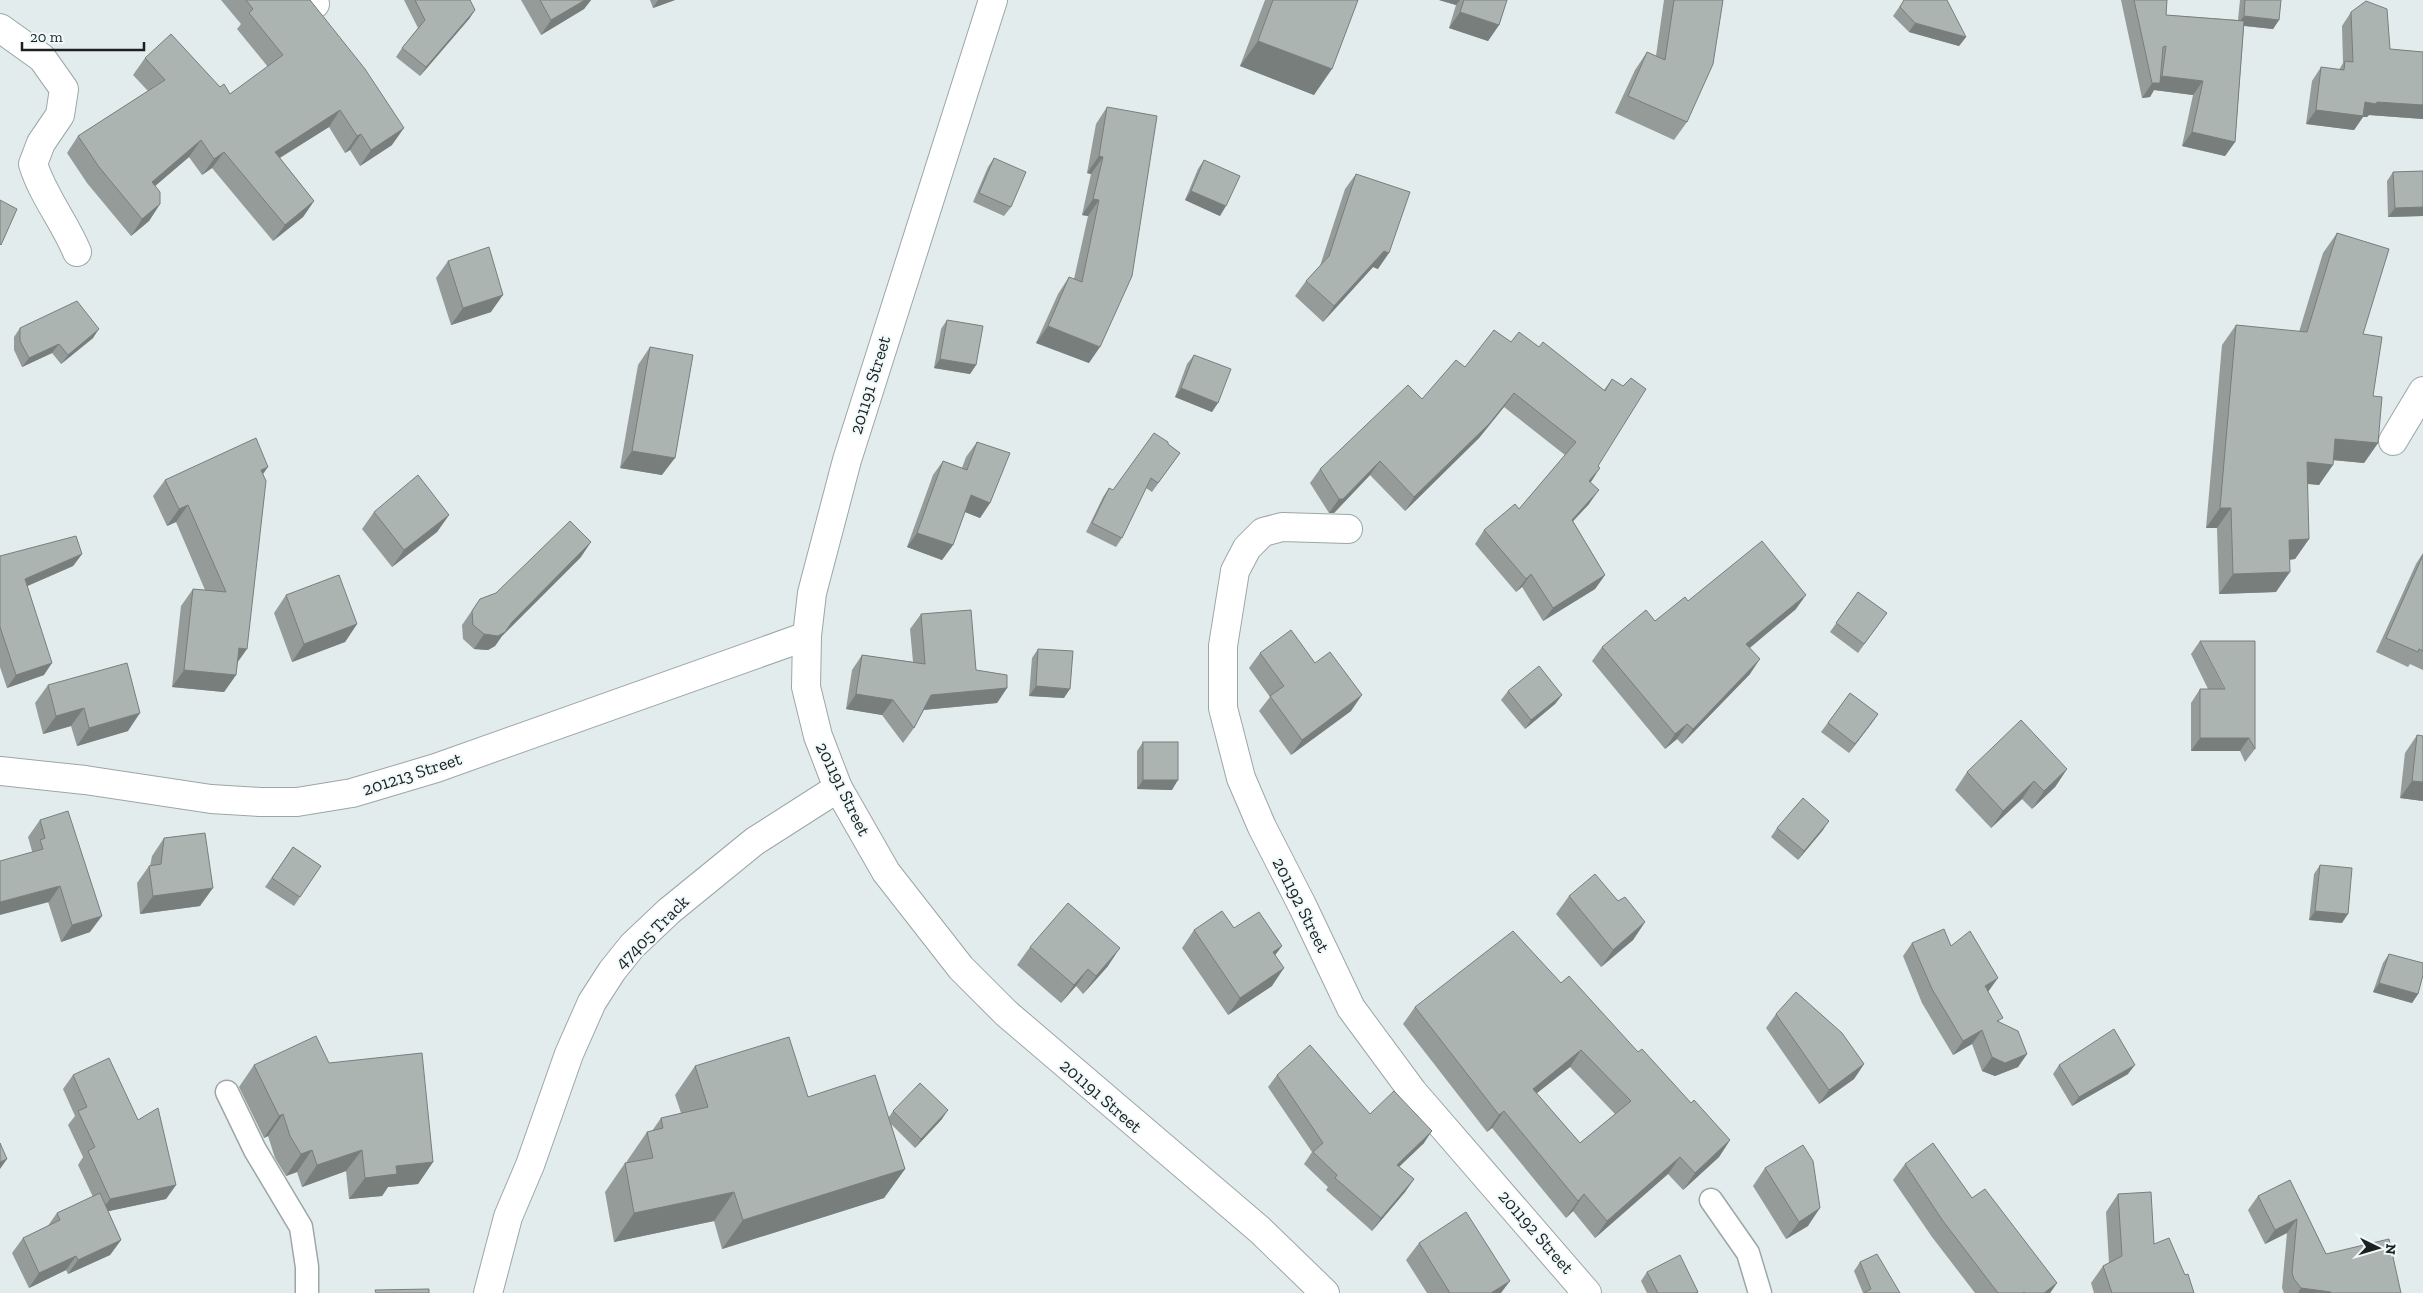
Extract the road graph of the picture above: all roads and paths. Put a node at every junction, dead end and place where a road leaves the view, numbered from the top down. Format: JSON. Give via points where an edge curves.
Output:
{"nodes":[{"id":1,"x":992,"y":0,"type":"edge"},
{"id":2,"x":0,"y":28,"type":"edge"},
{"id":3,"x":77,"y":252,"type":"dead end"},
{"id":4,"x":2423,"y":392,"type":"edge"},
{"id":5,"x":2393,"y":441,"type":"dead end"},
{"id":6,"x":1348,"y":529,"type":"dead end"},
{"id":7,"x":807,"y":636,"type":"junction"},
{"id":8,"x":0,"y":771,"type":"edge"},
{"id":9,"x":838,"y":788,"type":"junction"},
{"id":10,"x":227,"y":1092,"type":"dead end"},
{"id":11,"x":1711,"y":1200,"type":"dead end"},
{"id":12,"x":307,"y":1293,"type":"edge"},
{"id":13,"x":488,"y":1293,"type":"edge"},
{"id":14,"x":1325,"y":1293,"type":"edge"},
{"id":15,"x":1587,"y":1293,"type":"edge"},
{"id":16,"x":1760,"y":1293,"type":"edge"}],
"edges":[{"from":1,"to":7,"type":"street","name":"201191 Street","via":[[847,460],[812,593]]},
{"from":2,"to":3,"type":"street","via":[[42,58],[64,89],[60,115],[41,143],[32,164]]},
{"from":4,"to":5,"type":"street"},
{"from":6,"to":15,"type":"street","name":"201192 Street","via":[[1282,527],[1263,532],[1247,548],[1236,571],[1223,646],[1224,708],[1241,778],[1352,1008],[1413,1092]]},
{"from":7,"to":8,"type":"street","name":"201213 Street","via":[[436,768],[352,793],[298,802],[211,799]]},
{"from":7,"to":9,"type":"street","name":"201191 Street","via":[[806,687],[818,736]]},
{"from":9,"to":13,"type":"street","name":"47405 Track","via":[[755,841],[669,911],[632,946],[612,971],[592,1002],[569,1054],[508,1217]]},
{"from":9,"to":14,"type":"street","name":"201191 Street","via":[[886,872],[960,968],[1006,1014],[1260,1230]]},
{"from":10,"to":12,"type":"lane","via":[[255,1150],[301,1227]]},
{"from":11,"to":16,"type":"lane","via":[[1748,1253]]}]}
